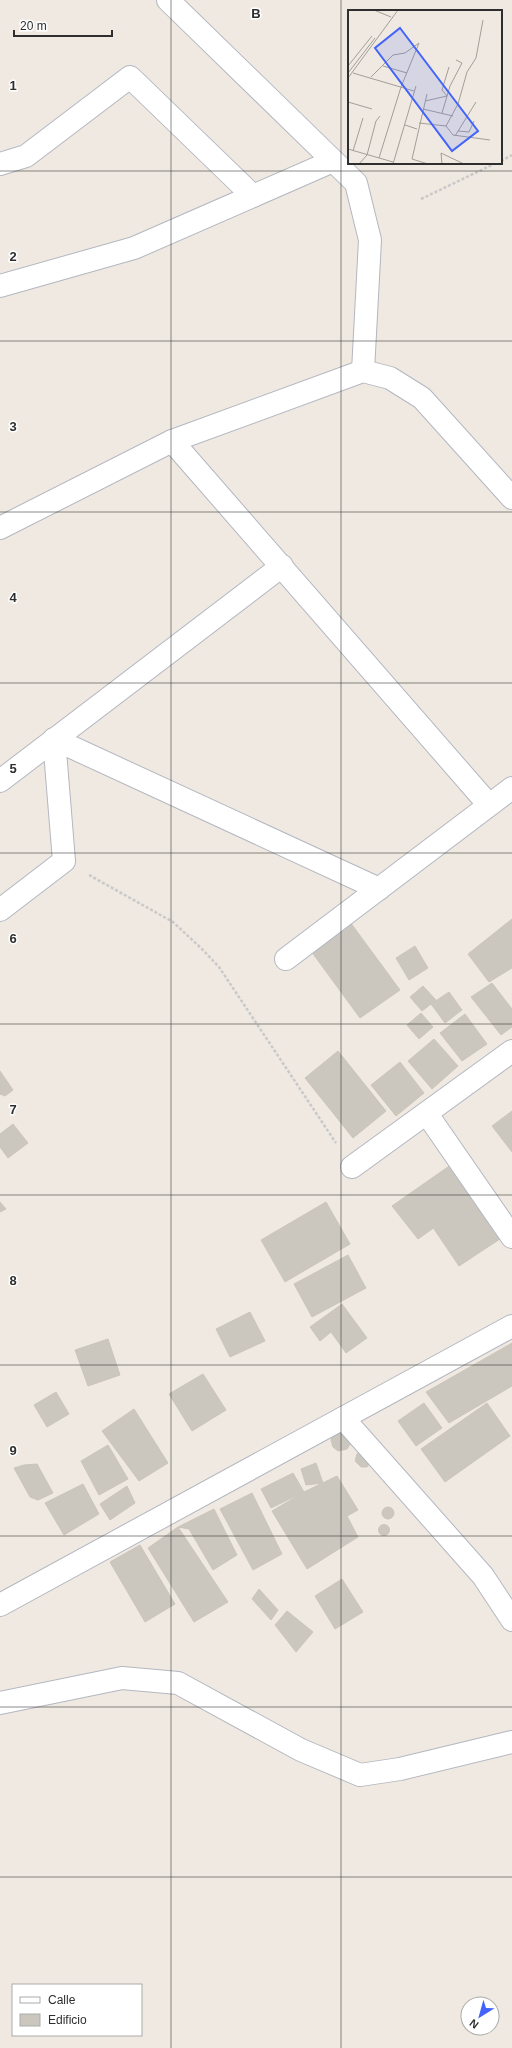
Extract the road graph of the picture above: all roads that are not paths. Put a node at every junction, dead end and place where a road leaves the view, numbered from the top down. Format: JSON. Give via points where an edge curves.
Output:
{"nodes":[{"id":1,"x":168,"y":0,"type":"edge"},
{"id":2,"x":333,"y":161,"type":"junction"},
{"id":3,"x":0,"y":164,"type":"edge"},
{"id":4,"x":253,"y":196,"type":"junction"},
{"id":5,"x":0,"y":286,"type":"edge"},
{"id":6,"x":363,"y":371,"type":"junction"},
{"id":7,"x":172,"y":440,"type":"junction"},
{"id":8,"x":512,"y":498,"type":"edge"},
{"id":9,"x":0,"y":528,"type":"edge"},
{"id":10,"x":282,"y":566,"type":"junction"},
{"id":11,"x":54,"y":739,"type":"junction"},
{"id":12,"x":0,"y":781,"type":"edge"},
{"id":13,"x":512,"y":788,"type":"edge"},
{"id":14,"x":490,"y":805,"type":"junction"},
{"id":15,"x":379,"y":889,"type":"junction"},
{"id":16,"x":0,"y":910,"type":"edge"},
{"id":17,"x":286,"y":959,"type":"dead end"},
{"id":18,"x":512,"y":1051,"type":"edge"},
{"id":19,"x":427,"y":1114,"type":"junction"},
{"id":20,"x":352,"y":1167,"type":"road end"},
{"id":21,"x":512,"y":1237,"type":"edge"},
{"id":22,"x":512,"y":1326,"type":"edge"},
{"id":23,"x":343,"y":1418,"type":"junction"},
{"id":24,"x":0,"y":1605,"type":"edge"},
{"id":25,"x":512,"y":1620,"type":"edge"},
{"id":26,"x":0,"y":1703,"type":"edge"},
{"id":27,"x":512,"y":1742,"type":"edge"}],
"edges":[{"from":1,"to":2,"type":"street"},
{"from":2,"to":4,"type":"street"},
{"from":2,"to":6,"type":"street","via":[[356,183],[370,240]]},
{"from":3,"to":4,"type":"street","via":[[26,156],[130,77]]},
{"from":4,"to":5,"type":"street","via":[[134,248]]},
{"from":6,"to":7,"type":"street"},
{"from":6,"to":8,"type":"street","via":[[390,378],[422,398]]},
{"from":7,"to":9,"type":"street"},
{"from":7,"to":10,"type":"street"},
{"from":10,"to":11,"type":"street"},
{"from":10,"to":14,"type":"street"},
{"from":11,"to":12,"type":"street"},
{"from":11,"to":15,"type":"street"},
{"from":11,"to":16,"type":"street","via":[[64,861]]},
{"from":13,"to":14,"type":"street"},
{"from":14,"to":15,"type":"street"},
{"from":15,"to":17,"type":"street"},
{"from":18,"to":19,"type":"street"},
{"from":19,"to":20,"type":"street"},
{"from":19,"to":21,"type":"street"},
{"from":22,"to":23,"type":"street"},
{"from":23,"to":24,"type":"street"},
{"from":23,"to":25,"type":"street","via":[[483,1576]]},
{"from":26,"to":27,"type":"street","via":[[122,1678],[178,1683],[301,1750],[360,1775],[400,1769]]}]}
